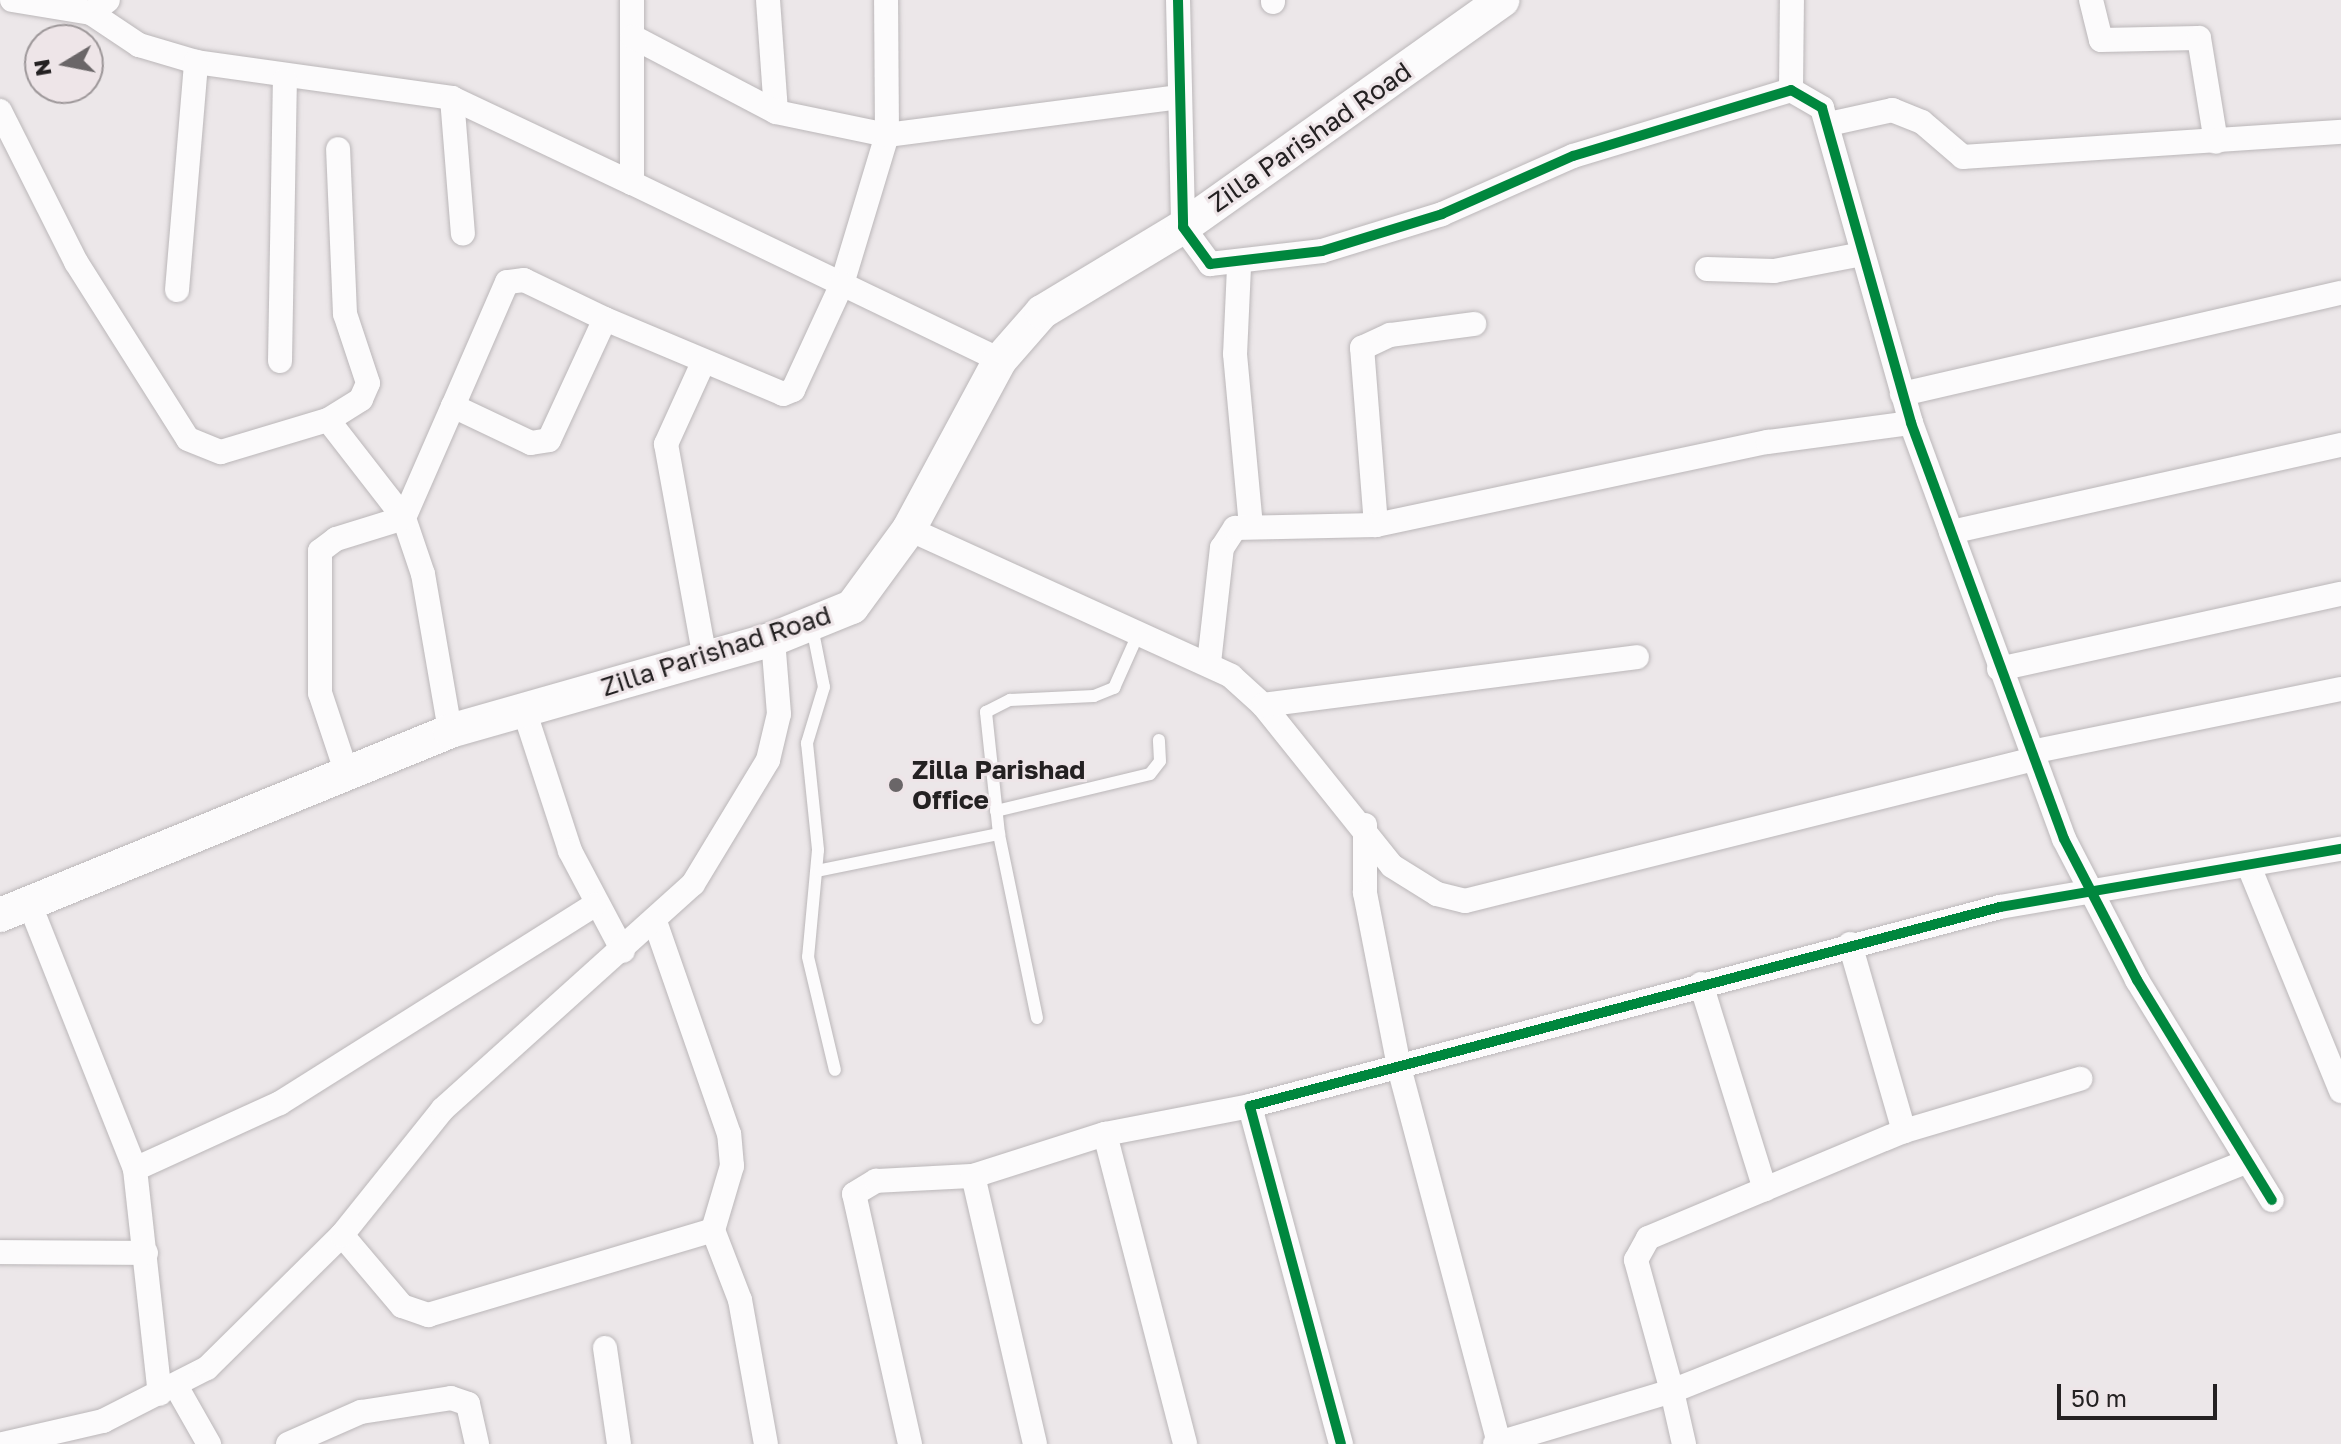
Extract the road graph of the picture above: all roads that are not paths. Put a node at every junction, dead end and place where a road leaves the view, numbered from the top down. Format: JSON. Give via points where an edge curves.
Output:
{"nodes":[{"id":1,"x":12,"y":0,"type":"edge"},
{"id":2,"x":632,"y":0,"type":"edge"},
{"id":3,"x":768,"y":0,"type":"edge"},
{"id":4,"x":886,"y":0,"type":"edge"},
{"id":5,"x":1178,"y":0,"type":"edge"},
{"id":6,"x":1503,"y":0,"type":"edge"},
{"id":7,"x":1792,"y":0,"type":"edge"},
{"id":8,"x":2091,"y":0,"type":"edge"},
{"id":9,"x":100,"y":7,"type":"edge"},
{"id":10,"x":633,"y":37,"type":"junction"},
{"id":11,"x":196,"y":62,"type":"junction"},
{"id":12,"x":285,"y":80,"type":"junction"},
{"id":13,"x":1791,"y":90,"type":"junction"},
{"id":14,"x":1180,"y":97,"type":"junction"},
{"id":15,"x":452,"y":98,"type":"junction"},
{"id":16,"x":0,"y":111,"type":"edge"},
{"id":17,"x":776,"y":112,"type":"junction"},
{"id":18,"x":1829,"y":124,"type":"junction"},
{"id":19,"x":2341,"y":132,"type":"edge"},
{"id":20,"x":887,"y":135,"type":"junction"},
{"id":21,"x":2216,"y":142,"type":"junction"},
{"id":22,"x":338,"y":149,"type":"dead end"},
{"id":23,"x":632,"y":183,"type":"junction"},
{"id":24,"x":1183,"y":227,"type":"junction"},
{"id":25,"x":463,"y":234,"type":"dead end"},
{"id":26,"x":1862,"y":254,"type":"junction"},
{"id":27,"x":1239,"y":267,"type":"junction"},
{"id":28,"x":1707,"y":269,"type":"dead end"},
{"id":29,"x":842,"y":284,"type":"junction"},
{"id":30,"x":177,"y":290,"type":"dead end"},
{"id":31,"x":2341,"y":293,"type":"edge"},
{"id":32,"x":605,"y":319,"type":"junction"},
{"id":33,"x":1474,"y":324,"type":"dead end"},
{"id":34,"x":1000,"y":360,"type":"junction"},
{"id":35,"x":280,"y":361,"type":"dead end"},
{"id":36,"x":702,"y":365,"type":"junction"},
{"id":37,"x":1902,"y":394,"type":"junction"},
{"id":38,"x":453,"y":406,"type":"junction"},
{"id":39,"x":328,"y":420,"type":"junction"},
{"id":40,"x":1911,"y":423,"type":"junction"},
{"id":41,"x":2341,"y":445,"type":"edge"},
{"id":42,"x":404,"y":518,"type":"junction"},
{"id":43,"x":1251,"y":525,"type":"junction"},
{"id":44,"x":1376,"y":525,"type":"junction"},
{"id":45,"x":909,"y":529,"type":"junction"},
{"id":46,"x":1951,"y":532,"type":"junction"},
{"id":47,"x":2341,"y":594,"type":"edge"},
{"id":48,"x":811,"y":626,"type":"junction"},
{"id":49,"x":1139,"y":632,"type":"junction"},
{"id":50,"x":773,"y":639,"type":"junction"},
{"id":51,"x":1637,"y":657,"type":"dead end"},
{"id":52,"x":705,"y":658,"type":"junction"},
{"id":53,"x":1209,"y":663,"type":"junction"},
{"id":54,"x":1999,"y":669,"type":"junction"},
{"id":55,"x":2341,"y":689,"type":"edge"},
{"id":56,"x":1263,"y":705,"type":"junction"},
{"id":57,"x":524,"y":710,"type":"junction"},
{"id":58,"x":450,"y":731,"type":"junction"},
{"id":59,"x":1159,"y":740,"type":"dead end"},
{"id":60,"x":2031,"y":753,"type":"junction"},
{"id":61,"x":347,"y":774,"type":"junction"},
{"id":62,"x":996,"y":811,"type":"junction"},
{"id":63,"x":1365,"y":825,"type":"junction"},
{"id":64,"x":999,"y":834,"type":"junction"},
{"id":65,"x":2341,"y":849,"type":"edge"},
{"id":66,"x":2250,"y":869,"type":"junction"},
{"id":67,"x":817,"y":871,"type":"junction"},
{"id":68,"x":2089,"y":891,"type":"junction"},
{"id":69,"x":595,"y":905,"type":"junction"},
{"id":70,"x":15,"y":910,"type":"edge"},
{"id":71,"x":655,"y":922,"type":"junction"},
{"id":72,"x":1850,"y":944,"type":"junction"},
{"id":73,"x":623,"y":951,"type":"junction"},
{"id":74,"x":1701,"y":984,"type":"junction"},
{"id":75,"x":1037,"y":1018,"type":"dead end"},
{"id":76,"x":835,"y":1070,"type":"dead end"},
{"id":77,"x":1400,"y":1071,"type":"junction"},
{"id":78,"x":2080,"y":1079,"type":"dead end"},
{"id":79,"x":2341,"y":1091,"type":"edge"},
{"id":80,"x":1250,"y":1106,"type":"junction"},
{"id":81,"x":1904,"y":1131,"type":"junction"},
{"id":82,"x":1105,"y":1134,"type":"junction"},
{"id":83,"x":2248,"y":1161,"type":"junction"},
{"id":84,"x":135,"y":1169,"type":"junction"},
{"id":85,"x":973,"y":1176,"type":"junction"},
{"id":86,"x":1765,"y":1189,"type":"junction"},
{"id":87,"x":2272,"y":1200,"type":"dead end"},
{"id":88,"x":713,"y":1230,"type":"junction"},
{"id":89,"x":342,"y":1235,"type":"junction"},
{"id":90,"x":0,"y":1252,"type":"edge"},
{"id":91,"x":146,"y":1253,"type":"junction"},
{"id":92,"x":605,"y":1348,"type":"dead end"},
{"id":93,"x":168,"y":1390,"type":"junction"},
{"id":94,"x":1672,"y":1391,"type":"junction"},
{"id":95,"x":105,"y":1432,"type":"edge"},
{"id":96,"x":313,"y":1438,"type":"edge"},
{"id":97,"x":3,"y":1444,"type":"edge"},
{"id":98,"x":209,"y":1444,"type":"edge"},
{"id":99,"x":288,"y":1444,"type":"edge"},
{"id":100,"x":477,"y":1444,"type":"edge"},
{"id":101,"x":619,"y":1444,"type":"edge"},
{"id":102,"x":766,"y":1444,"type":"edge"},
{"id":103,"x":910,"y":1444,"type":"edge"},
{"id":104,"x":1035,"y":1444,"type":"edge"},
{"id":105,"x":1185,"y":1444,"type":"edge"},
{"id":106,"x":1341,"y":1444,"type":"edge"},
{"id":107,"x":1497,"y":1444,"type":"edge"},
{"id":108,"x":1684,"y":1444,"type":"edge"}],
"edges":[{"from":1,"to":9,"type":"street"},
{"from":2,"to":10,"type":"street"},
{"from":3,"to":17,"type":"street"},
{"from":4,"to":20,"type":"street"},
{"from":5,"to":14,"type":"street"},
{"from":6,"to":24,"type":"main road","name":"Zilla Parishad Road"},
{"from":7,"to":13,"type":"street"},
{"from":8,"to":21,"type":"street","via":[[2101,40],[2199,38]]},
{"from":9,"to":11,"type":"street","via":[[139,45]]},
{"from":10,"to":17,"type":"street"},
{"from":10,"to":23,"type":"street"},
{"from":11,"to":12,"type":"street"},
{"from":11,"to":30,"type":"street"},
{"from":12,"to":15,"type":"street"},
{"from":12,"to":35,"type":"street"},
{"from":13,"to":18,"type":"street","via":[[1812,97]]},
{"from":13,"to":27,"type":"street","via":[[1573,156],[1442,214]]},
{"from":14,"to":20,"type":"street"},
{"from":14,"to":24,"type":"street"},
{"from":15,"to":23,"type":"street"},
{"from":15,"to":25,"type":"street"},
{"from":16,"to":39,"type":"street","via":[[76,262],[188,439],[221,452]]},
{"from":17,"to":20,"type":"street"},
{"from":18,"to":21,"type":"street","via":[[1902,113],[1963,157]]},
{"from":18,"to":26,"type":"street"},
{"from":19,"to":21,"type":"street"},
{"from":20,"to":29,"type":"street"},
{"from":22,"to":39,"type":"street","via":[[345,314],[368,383],[361,399]]},
{"from":23,"to":29,"type":"street"},
{"from":24,"to":27,"type":"street","via":[[1198,256]]},
{"from":24,"to":34,"type":"main road","name":"Zilla Parishad Road","via":[[1042,312]]},
{"from":26,"to":28,"type":"street","via":[[1774,271]]},
{"from":26,"to":37,"type":"street"},
{"from":27,"to":43,"type":"street","via":[[1238,408]]},
{"from":29,"to":34,"type":"street"},
{"from":29,"to":36,"type":"street","via":[[793,390],[772,394]]},
{"from":31,"to":37,"type":"street"},
{"from":32,"to":36,"type":"street"},
{"from":32,"to":38,"type":"street","via":[[541,445]]},
{"from":32,"to":38,"type":"street","via":[[524,280],[507,282]]},
{"from":33,"to":44,"type":"street","via":[[1390,335],[1362,348]]},
{"from":34,"to":45,"type":"main road","name":"Zilla Parishad Road"},
{"from":36,"to":52,"type":"street","via":[[666,444]]},
{"from":37,"to":40,"type":"street"},
{"from":38,"to":42,"type":"street"},
{"from":39,"to":42,"type":"street"},
{"from":40,"to":44,"type":"street","via":[[1768,442]]},
{"from":40,"to":46,"type":"street"},
{"from":41,"to":46,"type":"street"},
{"from":42,"to":58,"type":"street","via":[[423,574]]},
{"from":42,"to":61,"type":"street","via":[[325,543],[320,551],[320,693]]},
{"from":43,"to":44,"type":"street"},
{"from":43,"to":53,"type":"street","via":[[1235,528],[1222,548]]},
{"from":45,"to":48,"type":"main road","name":"Zilla Parishad Road","via":[[873,586],[852,607]]},
{"from":45,"to":49,"type":"street"},
{"from":46,"to":54,"type":"street"},
{"from":47,"to":54,"type":"street"},
{"from":48,"to":50,"type":"main road","name":"Zilla Parishad Road"},
{"from":48,"to":67,"type":"lane","via":[[824,687],[807,743]]},
{"from":49,"to":53,"type":"street"},
{"from":49,"to":62,"type":"lane","via":[[1114,688],[1094,696],[1010,700],[986,712]]},
{"from":50,"to":52,"type":"main road","name":"Zilla Parishad Road"},
{"from":50,"to":71,"type":"street","via":[[779,714],[768,760],[722,847]]},
{"from":51,"to":56,"type":"street"},
{"from":52,"to":57,"type":"main road","name":"Zilla Parishad Road"},
{"from":53,"to":56,"type":"street"},
{"from":54,"to":60,"type":"street"},
{"from":55,"to":60,"type":"street"},
{"from":56,"to":63,"type":"street"},
{"from":57,"to":58,"type":"main road","name":"Zilla Parishad Road"},
{"from":57,"to":69,"type":"street"},
{"from":58,"to":61,"type":"main road","name":"Zilla Parishad Road"},
{"from":59,"to":62,"type":"lane","via":[[1160,761],[1150,774]]},
{"from":60,"to":63,"type":"street","via":[[1465,901],[1437,894],[1392,866]]},
{"from":60,"to":68,"type":"street"},
{"from":61,"to":70,"type":"main road","name":"Zilla Parishad Road"},
{"from":62,"to":64,"type":"lane"},
{"from":63,"to":77,"type":"street","via":[[1365,893]]},
{"from":64,"to":67,"type":"lane"},
{"from":64,"to":75,"type":"lane"},
{"from":65,"to":66,"type":"street"},
{"from":66,"to":68,"type":"street"},
{"from":66,"to":79,"type":"street"},
{"from":67,"to":76,"type":"lane","via":[[808,957]]},
{"from":68,"to":72,"type":"street"},
{"from":68,"to":83,"type":"street"},
{"from":69,"to":73,"type":"street"},
{"from":69,"to":84,"type":"street","via":[[280,1103]]},
{"from":70,"to":84,"type":"street"},
{"from":71,"to":73,"type":"street"},
{"from":71,"to":88,"type":"street","via":[[729,1134],[732,1166]]},
{"from":72,"to":74,"type":"street"},
{"from":72,"to":81,"type":"street"},
{"from":73,"to":89,"type":"street","via":[[443,1109]]},
{"from":74,"to":77,"type":"street"},
{"from":74,"to":86,"type":"street"},
{"from":77,"to":80,"type":"street"},
{"from":77,"to":107,"type":"street"},
{"from":78,"to":81,"type":"street"},
{"from":80,"to":82,"type":"street"},
{"from":80,"to":106,"type":"street"},
{"from":81,"to":86,"type":"street"},
{"from":82,"to":85,"type":"street"},
{"from":82,"to":105,"type":"street"},
{"from":83,"to":87,"type":"street"},
{"from":83,"to":94,"type":"street"},
{"from":84,"to":91,"type":"street"},
{"from":85,"to":103,"type":"street","via":[[876,1181],[854,1194]]},
{"from":85,"to":104,"type":"street"},
{"from":86,"to":94,"type":"street","via":[[1638,1246]]},
{"from":88,"to":89,"type":"street","via":[[428,1315],[402,1306]]},
{"from":88,"to":102,"type":"street","via":[[740,1300]]},
{"from":89,"to":93,"type":"street","via":[[241,1339]]},
{"from":90,"to":91,"type":"street"},
{"from":91,"to":93,"type":"street"},
{"from":92,"to":101,"type":"street"},
{"from":93,"to":95,"type":"street"},
{"from":93,"to":98,"type":"street"},
{"from":94,"to":107,"type":"street"},
{"from":94,"to":108,"type":"street"},
{"from":95,"to":97,"type":"street"},
{"from":96,"to":99,"type":"street"},
{"from":96,"to":100,"type":"street","via":[[361,1412],[451,1398],[468,1404]]}]}
